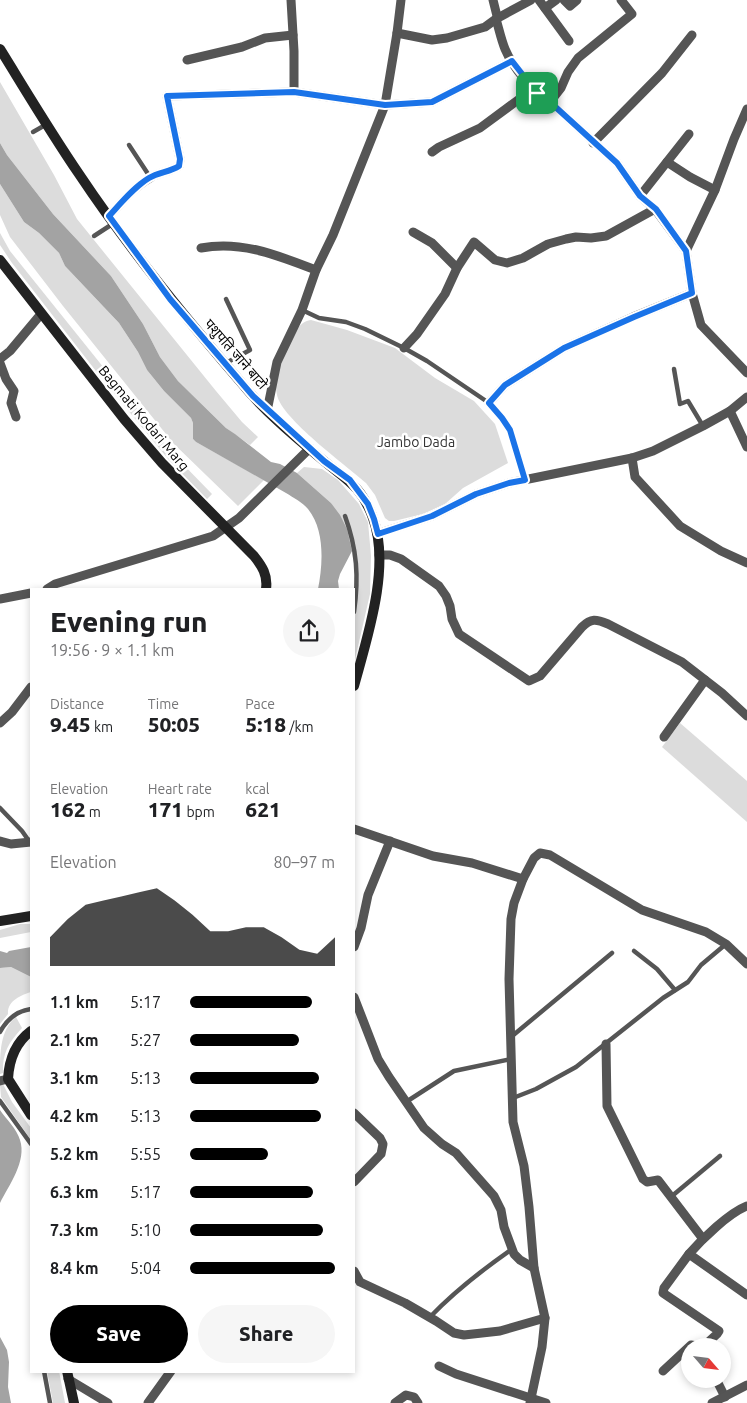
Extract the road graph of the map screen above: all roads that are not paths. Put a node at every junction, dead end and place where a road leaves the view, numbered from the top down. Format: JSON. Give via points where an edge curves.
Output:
{"nodes":[{"id":1,"x":291,"y":0,"type":"edge"},
{"id":2,"x":401,"y":0,"type":"edge"},
{"id":3,"x":493,"y":0,"type":"edge"},
{"id":4,"x":531,"y":0,"type":"edge"},
{"id":5,"x":556,"y":0,"type":"edge"},
{"id":6,"x":564,"y":0,"type":"edge"},
{"id":7,"x":577,"y":0,"type":"edge"},
{"id":8,"x":621,"y":0,"type":"edge"},
{"id":9,"x":542,"y":4,"type":"edge"},
{"id":10,"x":496,"y":18,"type":"junction"},
{"id":11,"x":397,"y":33,"type":"junction"},
{"id":12,"x":294,"y":35,"type":"junction"},
{"id":13,"x":692,"y":35,"type":"dead end"},
{"id":14,"x":569,"y":41,"type":"dead end"},
{"id":15,"x":0,"y":49,"type":"edge"},
{"id":16,"x":187,"y":60,"type":"dead end"},
{"id":17,"x":512,"y":61,"type":"junction"},
{"id":18,"x":294,"y":92,"type":"junction"},
{"id":19,"x":537,"y":93,"type":"junction"},
{"id":20,"x":550,"y":102,"type":"junction"},
{"id":21,"x":385,"y":105,"type":"junction"},
{"id":22,"x":747,"y":110,"type":"edge"},
{"id":23,"x":47,"y":124,"type":"junction"},
{"id":24,"x":33,"y":132,"type":"dead end"},
{"id":25,"x":689,"y":134,"type":"dead end"},
{"id":26,"x":593,"y":143,"type":"junction"},
{"id":27,"x":129,"y":145,"type":"dead end"},
{"id":28,"x":432,"y":152,"type":"dead end"},
{"id":29,"x":667,"y":162,"type":"junction"},
{"id":30,"x":150,"y":177,"type":"junction"},
{"id":31,"x":716,"y":190,"type":"junction"},
{"id":32,"x":640,"y":196,"type":"junction"},
{"id":33,"x":656,"y":209,"type":"junction"},
{"id":34,"x":111,"y":220,"type":"junction"},
{"id":35,"x":413,"y":232,"type":"dead end"},
{"id":36,"x":94,"y":236,"type":"dead end"},
{"id":37,"x":201,"y":248,"type":"dead end"},
{"id":38,"x":686,"y":251,"type":"junction"},
{"id":39,"x":0,"y":260,"type":"edge"},
{"id":40,"x":457,"y":268,"type":"junction"},
{"id":41,"x":316,"y":270,"type":"junction"},
{"id":42,"x":692,"y":293,"type":"junction"},
{"id":43,"x":226,"y":300,"type":"dead end"},
{"id":44,"x":302,"y":310,"type":"junction"},
{"id":45,"x":41,"y":314,"type":"junction"},
{"id":46,"x":404,"y":348,"type":"junction"},
{"id":47,"x":0,"y":359,"type":"edge"},
{"id":48,"x":0,"y":363,"type":"edge"},
{"id":49,"x":225,"y":364,"type":"junction"},
{"id":50,"x":674,"y":369,"type":"dead end"},
{"id":51,"x":747,"y":373,"type":"edge"},
{"id":52,"x":747,"y":397,"type":"edge"},
{"id":53,"x":489,"y":403,"type":"junction"},
{"id":54,"x":267,"y":411,"type":"junction"},
{"id":55,"x":730,"y":411,"type":"junction"},
{"id":56,"x":16,"y":417,"type":"dead end"},
{"id":57,"x":703,"y":426,"type":"junction"},
{"id":58,"x":747,"y":447,"type":"edge"},
{"id":59,"x":310,"y":448,"type":"junction"},
{"id":60,"x":632,"y":458,"type":"junction"},
{"id":61,"x":525,"y":480,"type":"junction"},
{"id":62,"x":344,"y":516,"type":"dead end"},
{"id":63,"x":227,"y":527,"type":"junction"},
{"id":64,"x":378,"y":534,"type":"junction"},
{"id":65,"x":379,"y":555,"type":"junction"},
{"id":66,"x":747,"y":563,"type":"edge"},
{"id":67,"x":53,"y":587,"type":"edge"},
{"id":68,"x":266,"y":588,"type":"edge"},
{"id":69,"x":30,"y":593,"type":"edge"},
{"id":70,"x":355,"y":598,"type":"edge"},
{"id":71,"x":0,"y":599,"type":"edge"},
{"id":72,"x":705,"y":680,"type":"junction"},
{"id":73,"x":355,"y":682,"type":"edge"},
{"id":74,"x":30,"y":688,"type":"edge"},
{"id":75,"x":747,"y":716,"type":"edge"},
{"id":76,"x":0,"y":723,"type":"edge"},
{"id":77,"x":664,"y":737,"type":"dead end"},
{"id":78,"x":0,"y":808,"type":"edge"},
{"id":79,"x":355,"y":829,"type":"edge"},
{"id":80,"x":0,"y":841,"type":"edge"},
{"id":81,"x":30,"y":841,"type":"edge"},
{"id":82,"x":390,"y":841,"type":"junction"},
{"id":83,"x":30,"y":842,"type":"edge"},
{"id":84,"x":523,"y":879,"type":"junction"},
{"id":85,"x":30,"y":916,"type":"edge"},
{"id":86,"x":0,"y":921,"type":"edge"},
{"id":87,"x":355,"y":944,"type":"edge"},
{"id":88,"x":726,"y":944,"type":"junction"},
{"id":89,"x":634,"y":951,"type":"dead end"},
{"id":90,"x":612,"y":953,"type":"dead end"},
{"id":91,"x":747,"y":964,"type":"edge"},
{"id":92,"x":675,"y":990,"type":"junction"},
{"id":93,"x":355,"y":1001,"type":"edge"},
{"id":94,"x":30,"y":1009,"type":"edge"},
{"id":95,"x":0,"y":1032,"type":"edge"},
{"id":96,"x":30,"y":1032,"type":"edge"},
{"id":97,"x":510,"y":1038,"type":"junction"},
{"id":98,"x":606,"y":1044,"type":"junction"},
{"id":99,"x":512,"y":1059,"type":"junction"},
{"id":100,"x":4,"y":1080,"type":"edge"},
{"id":101,"x":513,"y":1098,"type":"junction"},
{"id":102,"x":0,"y":1101,"type":"edge"},
{"id":103,"x":406,"y":1102,"type":"junction"},
{"id":104,"x":30,"y":1114,"type":"edge"},
{"id":105,"x":355,"y":1114,"type":"edge"},
{"id":106,"x":30,"y":1143,"type":"edge"},
{"id":107,"x":720,"y":1156,"type":"dead end"},
{"id":108,"x":355,"y":1181,"type":"edge"},
{"id":109,"x":672,"y":1196,"type":"junction"},
{"id":110,"x":747,"y":1206,"type":"edge"},
{"id":111,"x":703,"y":1238,"type":"junction"},
{"id":112,"x":512,"y":1249,"type":"junction"},
{"id":113,"x":689,"y":1254,"type":"junction"},
{"id":114,"x":534,"y":1268,"type":"junction"},
{"id":115,"x":357,"y":1284,"type":"edge"},
{"id":116,"x":747,"y":1295,"type":"edge"},
{"id":117,"x":430,"y":1317,"type":"junction"},
{"id":118,"x":545,"y":1318,"type":"junction"},
{"id":119,"x":713,"y":1338,"type":"edge"},
{"id":120,"x":681,"y":1354,"type":"edge"},
{"id":121,"x":440,"y":1366,"type":"dead end"},
{"id":122,"x":662,"y":1371,"type":"dead end"},
{"id":123,"x":44,"y":1373,"type":"edge"},
{"id":124,"x":170,"y":1373,"type":"edge"},
{"id":125,"x":67,"y":1375,"type":"edge"},
{"id":126,"x":747,"y":1385,"type":"edge"},
{"id":127,"x":720,"y":1388,"type":"edge"},
{"id":128,"x":725,"y":1397,"type":"junction"},
{"id":129,"x":531,"y":1401,"type":"edge"},
{"id":130,"x":50,"y":1403,"type":"edge"},
{"id":131,"x":74,"y":1403,"type":"edge"},
{"id":132,"x":108,"y":1403,"type":"edge"},
{"id":133,"x":148,"y":1403,"type":"edge"},
{"id":134,"x":395,"y":1403,"type":"edge"},
{"id":135,"x":418,"y":1403,"type":"edge"},
{"id":136,"x":546,"y":1403,"type":"edge"},
{"id":137,"x":712,"y":1403,"type":"edge"}],
"edges":[{"from":1,"to":12,"type":"street"},
{"from":2,"to":11,"type":"street"},
{"from":3,"to":10,"type":"street"},
{"from":4,"to":10,"type":"street"},
{"from":5,"to":9,"type":"street"},
{"from":6,"to":7,"type":"street","via":[[570,6]]},
{"from":8,"to":20,"type":"street","via":[[632,14],[578,58]]},
{"from":9,"to":14,"type":"street"},
{"from":10,"to":11,"type":"street","via":[[485,27],[447,38],[432,40]]},
{"from":10,"to":17,"type":"street"},
{"from":11,"to":21,"type":"street"},
{"from":12,"to":16,"type":"street","via":[[265,38]]},
{"from":12,"to":18,"type":"street"},
{"from":13,"to":26,"type":"street","via":[[662,73]]},
{"from":15,"to":23,"type":"main road","name":"पशुपति जाने बाटो"},
{"from":17,"to":19,"type":"street"},
{"from":17,"to":21,"type":"street","via":[[432,102]]},
{"from":18,"to":21,"type":"street"},
{"from":18,"to":30,"type":"street","via":[[167,96],[179,166]]},
{"from":19,"to":20,"type":"street"},
{"from":19,"to":28,"type":"street","via":[[518,100],[480,128]]},
{"from":20,"to":26,"type":"street"},
{"from":21,"to":41,"type":"street"},
{"from":22,"to":31,"type":"street"},
{"from":23,"to":24,"type":"lane"},
{"from":23,"to":34,"type":"main road","name":"पशुपति जाने बाटो"},
{"from":25,"to":29,"type":"street"},
{"from":26,"to":32,"type":"street","via":[[617,163]]},
{"from":27,"to":30,"type":"lane"},
{"from":29,"to":31,"type":"street"},
{"from":29,"to":32,"type":"street"},
{"from":30,"to":34,"type":"street","via":[[134,190]]},
{"from":31,"to":38,"type":"street"},
{"from":32,"to":33,"type":"street"},
{"from":33,"to":38,"type":"street"},
{"from":33,"to":40,"type":"street","via":[[606,236],[566,239],[507,263],[495,260],[474,242]]},
{"from":34,"to":36,"type":"lane"},
{"from":34,"to":49,"type":"main road","name":"पशुपति जाने बाटो","via":[[170,299]]},
{"from":35,"to":40,"type":"street","via":[[432,243]]},
{"from":37,"to":41,"type":"street","via":[[218,245],[246,247]]},
{"from":38,"to":42,"type":"street"},
{"from":39,"to":45,"type":"main road","name":"Bagmati Kodari Marg"},
{"from":40,"to":46,"type":"street","via":[[445,294]]},
{"from":41,"to":44,"type":"street"},
{"from":42,"to":51,"type":"street","via":[[701,324]]},
{"from":42,"to":53,"type":"street","via":[[564,348],[505,385]]},
{"from":43,"to":49,"type":"lane","via":[[250,350]]},
{"from":44,"to":46,"type":"lane","via":[[319,318],[346,322]]},
{"from":44,"to":54,"type":"street","via":[[277,362]]},
{"from":45,"to":47,"type":"street"},
{"from":45,"to":63,"type":"main road","name":"Bagmati Kodari Marg","via":[[162,463]]},
{"from":46,"to":53,"type":"lane"},
{"from":48,"to":56,"type":"street","via":[[14,391],[11,403]]},
{"from":49,"to":54,"type":"main road","name":"पशुपति जाने बाटो"},
{"from":50,"to":57,"type":"lane","via":[[680,404],[688,401]]},
{"from":52,"to":55,"type":"street"},
{"from":53,"to":61,"type":"lane","via":[[510,430]]},
{"from":54,"to":59,"type":"main road","name":"पशुपति जाने बाटो"},
{"from":55,"to":57,"type":"street"},
{"from":55,"to":58,"type":"street"},
{"from":57,"to":60,"type":"street"},
{"from":59,"to":63,"type":"street"},
{"from":59,"to":64,"type":"main road","name":"पशुपति जाने बाटो","via":[[350,480],[374,519]]},
{"from":60,"to":61,"type":"street"},
{"from":60,"to":66,"type":"street","via":[[635,477],[680,526]]},
{"from":61,"to":64,"type":"street","via":[[476,494],[432,516]]},
{"from":62,"to":70,"type":"lane","via":[[351,532],[357,569]]},
{"from":63,"to":67,"type":"street","via":[[213,536]]},
{"from":63,"to":68,"type":"main road","name":"Bagmati Kodari Marg","via":[[264,568]]},
{"from":64,"to":65,"type":"main road","name":"पशुपति जाने बाटो"},
{"from":65,"to":72,"type":"street","via":[[401,559],[438,586],[446,596],[458,634],[529,681],[540,676],[582,627],[595,619],[682,662]]},
{"from":65,"to":73,"type":"main road","name":"पशुपति जाने बाटो","via":[[375,605]]},
{"from":69,"to":71,"type":"street"},
{"from":72,"to":75,"type":"street"},
{"from":72,"to":77,"type":"street"},
{"from":74,"to":76,"type":"street"},
{"from":78,"to":81,"type":"lane"},
{"from":79,"to":82,"type":"street"},
{"from":80,"to":83,"type":"street","via":[[12,844]]},
{"from":82,"to":84,"type":"street","via":[[433,856],[472,863]]},
{"from":82,"to":87,"type":"street","via":[[368,895]]},
{"from":84,"to":88,"type":"street","via":[[534,858],[540,853],[550,856],[642,910],[706,932]]},
{"from":84,"to":97,"type":"street","via":[[511,918]]},
{"from":85,"to":86,"type":"main road"},
{"from":88,"to":91,"type":"street"},
{"from":88,"to":92,"type":"lane","via":[[706,960],[688,982]]},
{"from":89,"to":92,"type":"lane","via":[[657,969]]},
{"from":90,"to":97,"type":"lane"},
{"from":92,"to":98,"type":"lane"},
{"from":93,"to":103,"type":"street","via":[[378,1059]]},
{"from":94,"to":95,"type":"lane","via":[[15,1014]]},
{"from":96,"to":100,"type":"main road","via":[[14,1051]]},
{"from":97,"to":99,"type":"street"},
{"from":98,"to":101,"type":"lane","via":[[576,1067]]},
{"from":98,"to":109,"type":"street","via":[[607,1106],[643,1179],[647,1182],[658,1180]]},
{"from":99,"to":101,"type":"street"},
{"from":99,"to":103,"type":"lane","via":[[454,1071]]},
{"from":100,"to":104,"type":"main road"},
{"from":101,"to":114,"type":"street","via":[[513,1122],[524,1166]]},
{"from":102,"to":106,"type":"lane"},
{"from":103,"to":112,"type":"street","via":[[424,1128],[456,1154],[494,1196]]},
{"from":105,"to":108,"type":"street","via":[[383,1144],[381,1154]]},
{"from":107,"to":109,"type":"lane"},
{"from":109,"to":111,"type":"street"},
{"from":110,"to":111,"type":"street"},
{"from":111,"to":113,"type":"street"},
{"from":112,"to":114,"type":"street","via":[[520,1260]]},
{"from":112,"to":117,"type":"lane","via":[[454,1293]]},
{"from":113,"to":116,"type":"street"},
{"from":113,"to":119,"type":"street","via":[[663,1293],[719,1331]]},
{"from":114,"to":118,"type":"street"},
{"from":115,"to":117,"type":"street"},
{"from":117,"to":118,"type":"street","via":[[454,1333],[464,1335],[500,1331]]},
{"from":118,"to":129,"type":"street"},
{"from":120,"to":122,"type":"street"},
{"from":121,"to":129,"type":"street"},
{"from":123,"to":130,"type":"lane"},
{"from":124,"to":133,"type":"street"},
{"from":125,"to":131,"type":"main road"},
{"from":125,"to":132,"type":"street"},
{"from":126,"to":128,"type":"street"},
{"from":127,"to":128,"type":"street"},
{"from":128,"to":137,"type":"street"},
{"from":129,"to":136,"type":"street"},
{"from":134,"to":135,"type":"street","via":[[406,1395]]}]}
